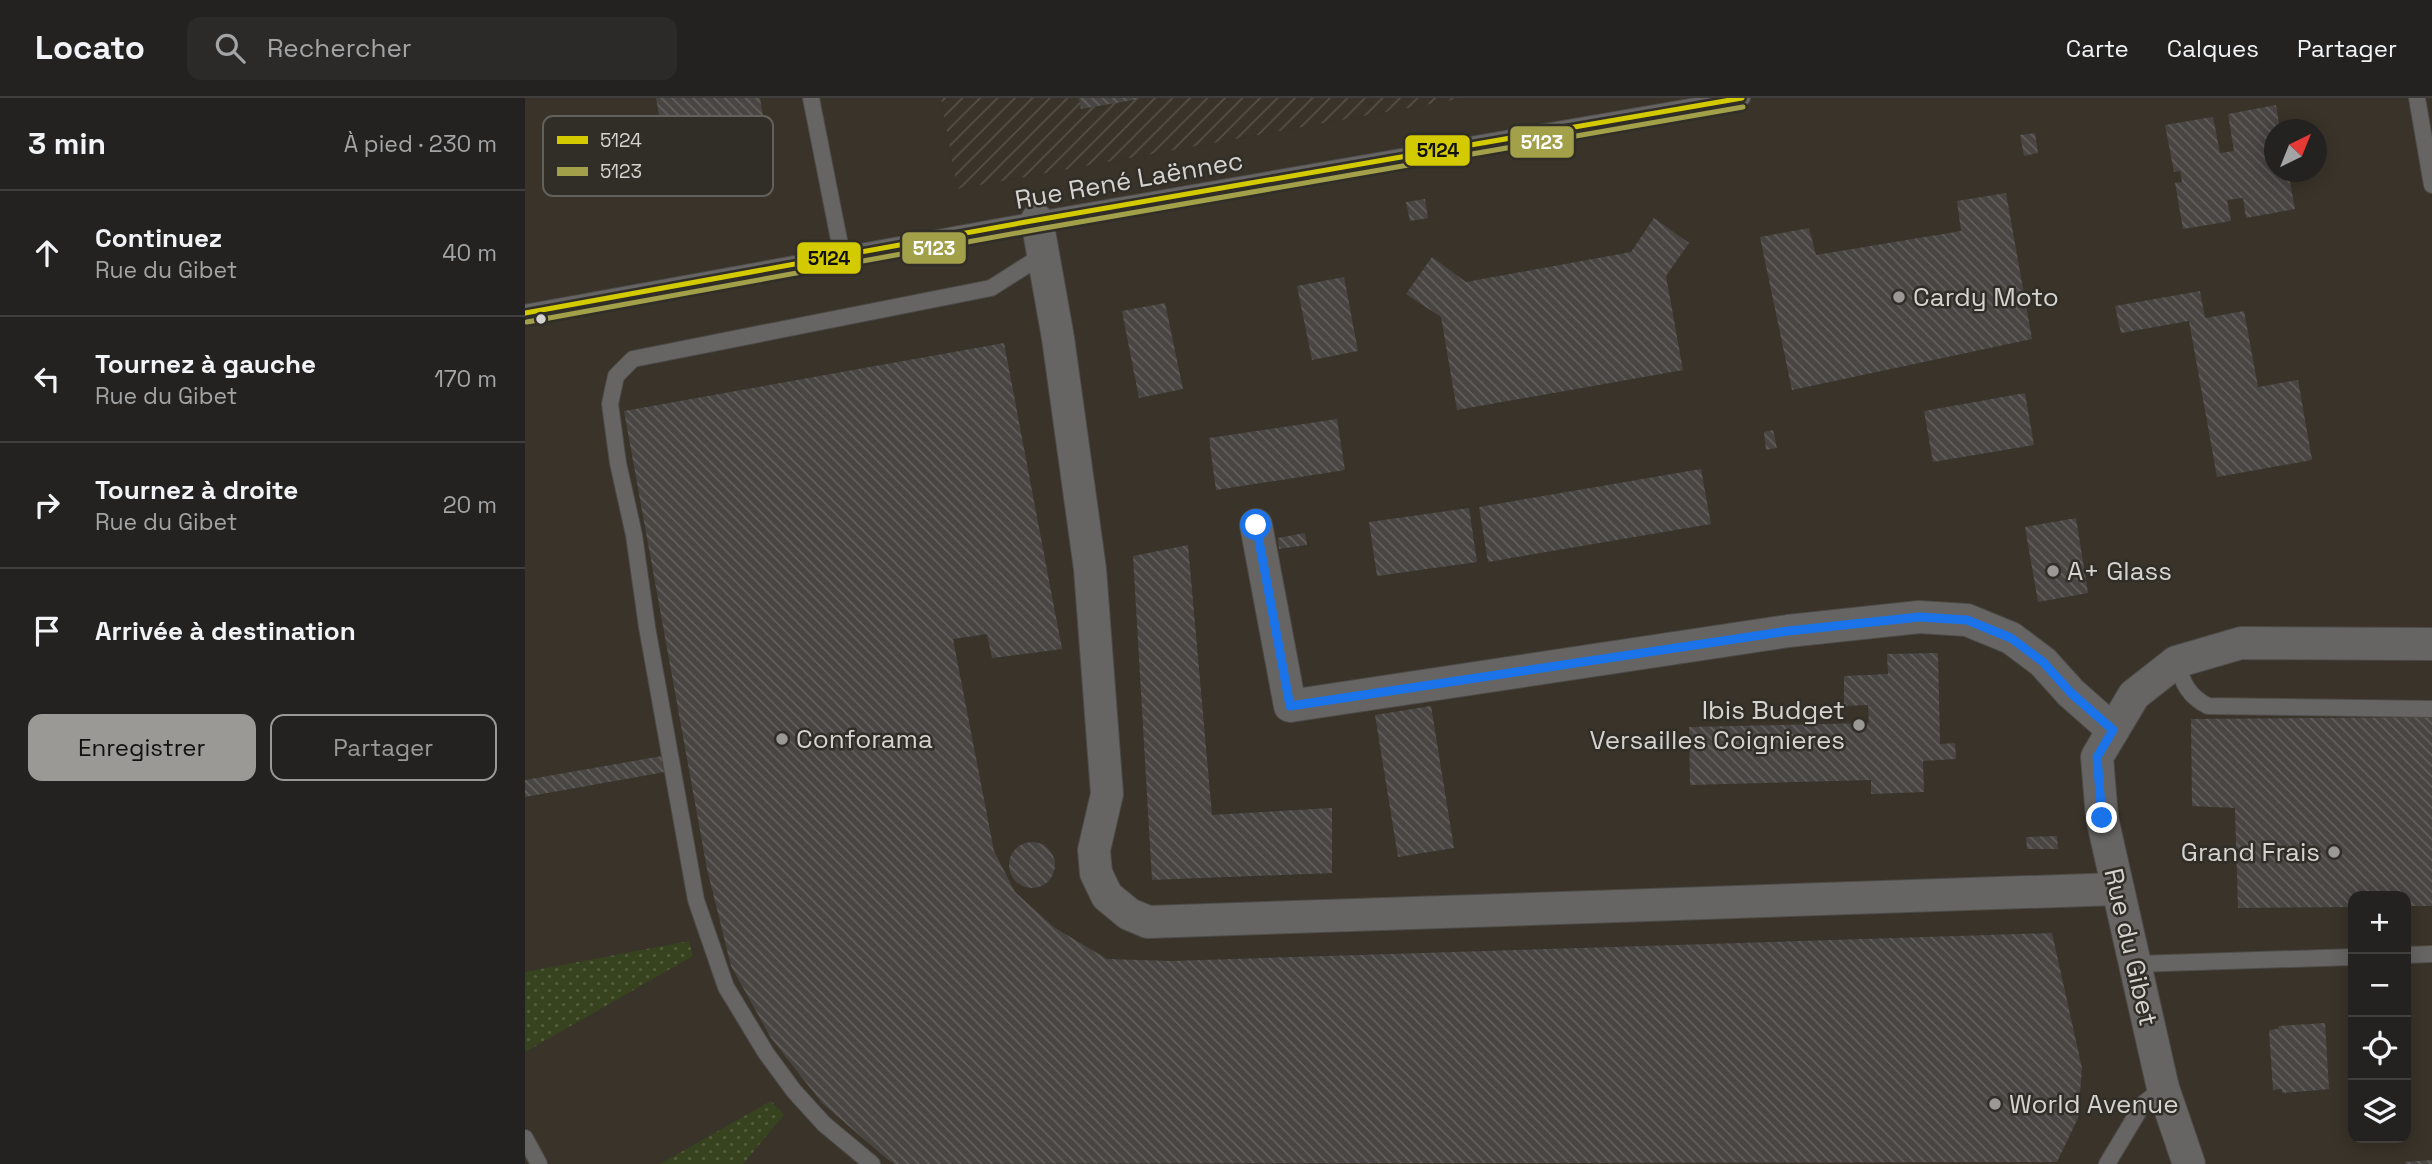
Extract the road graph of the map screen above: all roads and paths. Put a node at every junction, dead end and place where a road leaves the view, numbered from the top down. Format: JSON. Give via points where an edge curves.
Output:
{"nodes":[{"id":1,"x":811,"y":98,"type":"edge"},
{"id":2,"x":1742,"y":98,"type":"edge"},
{"id":3,"x":2417,"y":98,"type":"edge"},
{"id":4,"x":2432,"y":185,"type":"edge"},
{"id":5,"x":1037,"y":220,"type":"junction"},
{"id":6,"x":842,"y":255,"type":"junction"},
{"id":7,"x":1043,"y":255,"type":"junction"},
{"id":8,"x":525,"y":313,"type":"edge"},
{"id":9,"x":1256,"y":525,"type":"dead end"},
{"id":10,"x":2432,"y":644,"type":"edge"},
{"id":11,"x":2176,"y":663,"type":"junction"},
{"id":12,"x":2432,"y":709,"type":"edge"},
{"id":13,"x":2113,"y":730,"type":"junction"},
{"id":14,"x":2117,"y":889,"type":"junction"},
{"id":15,"x":2432,"y":954,"type":"edge"},
{"id":16,"x":2411,"y":955,"type":"edge"},
{"id":17,"x":2348,"y":957,"type":"edge"},
{"id":18,"x":2135,"y":964,"type":"junction"},
{"id":19,"x":2163,"y":1088,"type":"junction"},
{"id":20,"x":525,"y":1138,"type":"edge"},
{"id":21,"x":539,"y":1164,"type":"edge"},
{"id":22,"x":872,"y":1164,"type":"edge"},
{"id":23,"x":2107,"y":1164,"type":"edge"},
{"id":24,"x":2189,"y":1164,"type":"edge"}],
"edges":[{"from":1,"to":6,"type":"lane"},
{"from":2,"to":5,"type":"lane","name":"Rue René Laënnec"},
{"from":3,"to":4,"type":"lane"},
{"from":5,"to":6,"type":"lane","name":"Rue René Laënnec"},
{"from":5,"to":7,"type":"street"},
{"from":6,"to":8,"type":"lane","name":"Rue René Laënnec"},
{"from":7,"to":14,"type":"street","via":[[1090,569],[1107,794],[1094,850],[1095,873],[1107,896],[1129,914],[1148,922]]},
{"from":7,"to":22,"type":"lane","via":[[991,288],[633,359],[615,376],[610,404],[618,463],[696,900],[726,987],[766,1053],[824,1124]]},
{"from":9,"to":13,"type":"street","via":[[1290,706],[1788,631],[1919,617],[1967,620],[2011,638],[2043,662]]},
{"from":10,"to":11,"type":"street","name":"Rue du Gibet","via":[[2241,643]]},
{"from":11,"to":12,"type":"lane","via":[[2193,699],[2208,706]]},
{"from":11,"to":13,"type":"street","name":"Rue du Gibet","via":[[2134,695]]},
{"from":13,"to":14,"type":"street","name":"Rue du Gibet","via":[[2097,757],[2102,818]]},
{"from":14,"to":18,"type":"street","name":"Rue du Gibet"},
{"from":15,"to":16,"type":"lane"},
{"from":17,"to":18,"type":"lane"},
{"from":18,"to":19,"type":"street","name":"Rue du Gibet"},
{"from":19,"to":23,"type":"lane","via":[[2143,1104]]},
{"from":19,"to":24,"type":"street","name":"Rue du Gibet"},
{"from":20,"to":21,"type":"lane"}]}
